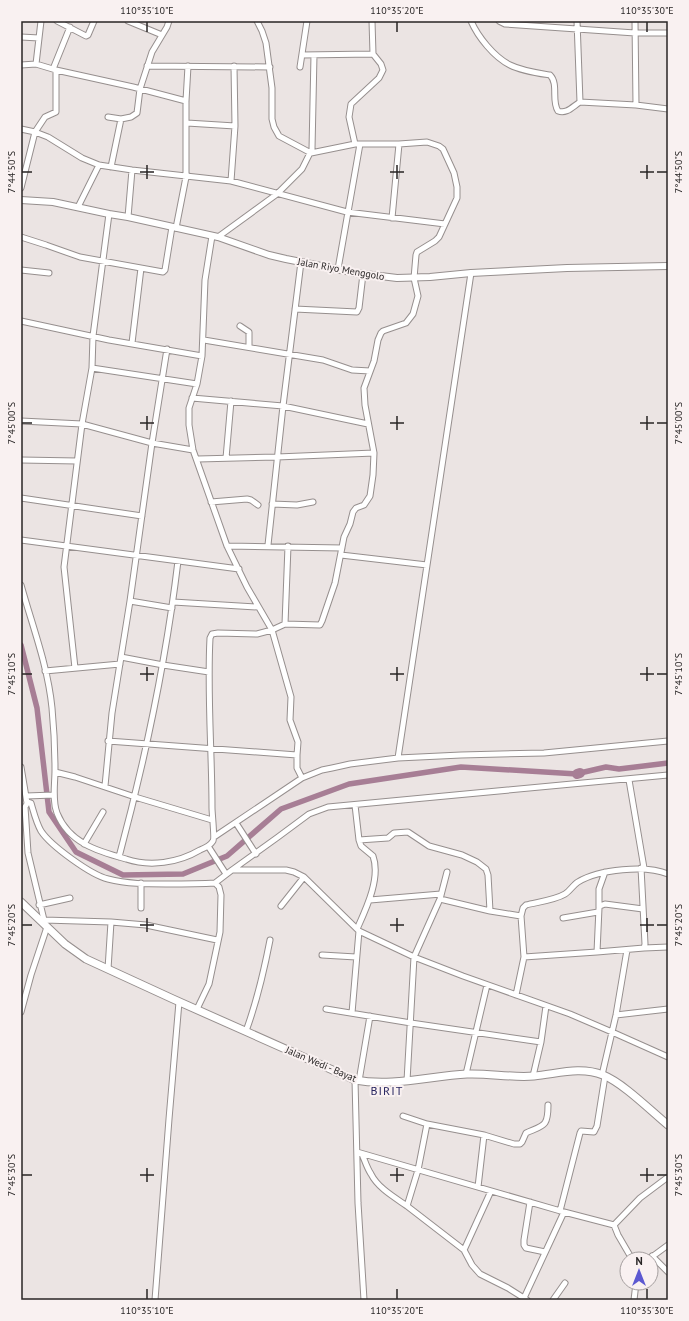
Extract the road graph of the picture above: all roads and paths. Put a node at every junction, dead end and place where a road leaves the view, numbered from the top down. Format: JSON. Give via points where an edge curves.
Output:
{"nodes":[{"id":1,"x":41,"y":21,"type":"edge"},
{"id":2,"x":57,"y":21,"type":"edge"},
{"id":3,"x":94,"y":21,"type":"edge"},
{"id":4,"x":128,"y":21,"type":"edge"},
{"id":5,"x":169,"y":21,"type":"edge"},
{"id":6,"x":257,"y":21,"type":"edge"},
{"id":7,"x":307,"y":21,"type":"edge"},
{"id":8,"x":372,"y":21,"type":"edge"},
{"id":9,"x":471,"y":21,"type":"edge"},
{"id":10,"x":500,"y":21,"type":"edge"},
{"id":11,"x":577,"y":21,"type":"edge"},
{"id":12,"x":635,"y":21,"type":"edge"},
{"id":13,"x":70,"y":28,"type":"junction"},
{"id":14,"x":577,"y":28,"type":"junction"},
{"id":15,"x":635,"y":33,"type":"junction"},
{"id":16,"x":668,"y":33,"type":"edge"},
{"id":17,"x":162,"y":35,"type":"junction"},
{"id":18,"x":21,"y":37,"type":"edge"},
{"id":19,"x":39,"y":38,"type":"junction"},
{"id":20,"x":373,"y":54,"type":"junction"},
{"id":21,"x":302,"y":55,"type":"junction"},
{"id":22,"x":314,"y":55,"type":"junction"},
{"id":23,"x":36,"y":64,"type":"junction"},
{"id":24,"x":21,"y":65,"type":"edge"},
{"id":25,"x":148,"y":66,"type":"junction"},
{"id":26,"x":188,"y":66,"type":"junction"},
{"id":27,"x":234,"y":66,"type":"junction"},
{"id":28,"x":270,"y":67,"type":"junction"},
{"id":29,"x":300,"y":67,"type":"dead end"},
{"id":30,"x":55,"y":70,"type":"junction"},
{"id":31,"x":140,"y":89,"type":"junction"},
{"id":32,"x":186,"y":102,"type":"junction"},
{"id":33,"x":580,"y":102,"type":"junction"},
{"id":34,"x":636,"y":105,"type":"junction"},
{"id":35,"x":668,"y":109,"type":"edge"},
{"id":36,"x":108,"y":117,"type":"dead end"},
{"id":37,"x":121,"y":119,"type":"junction"},
{"id":38,"x":187,"y":123,"type":"junction"},
{"id":39,"x":235,"y":126,"type":"junction"},
{"id":40,"x":21,"y":129,"type":"edge"},
{"id":41,"x":35,"y":132,"type":"junction"},
{"id":42,"x":357,"y":144,"type":"junction"},
{"id":43,"x":398,"y":144,"type":"junction"},
{"id":44,"x":309,"y":152,"type":"junction"},
{"id":45,"x":99,"y":165,"type":"junction"},
{"id":46,"x":111,"y":167,"type":"junction"},
{"id":47,"x":132,"y":170,"type":"junction"},
{"id":48,"x":186,"y":177,"type":"junction"},
{"id":49,"x":231,"y":181,"type":"junction"},
{"id":50,"x":21,"y":188,"type":"edge"},
{"id":51,"x":277,"y":194,"type":"junction"},
{"id":52,"x":21,"y":200,"type":"edge"},
{"id":53,"x":78,"y":207,"type":"junction"},
{"id":54,"x":347,"y":212,"type":"junction"},
{"id":55,"x":109,"y":214,"type":"junction"},
{"id":56,"x":128,"y":217,"type":"junction"},
{"id":57,"x":392,"y":218,"type":"junction"},
{"id":58,"x":445,"y":224,"type":"junction"},
{"id":59,"x":174,"y":227,"type":"junction"},
{"id":60,"x":215,"y":236,"type":"junction"},
{"id":61,"x":21,"y":237,"type":"edge"},
{"id":62,"x":103,"y":262,"type":"junction"},
{"id":63,"x":301,"y":262,"type":"junction"},
{"id":64,"x":668,"y":266,"type":"edge"},
{"id":65,"x":141,"y":268,"type":"junction"},
{"id":66,"x":21,"y":270,"type":"edge"},
{"id":67,"x":338,"y":270,"type":"junction"},
{"id":68,"x":49,"y":273,"type":"dead end"},
{"id":69,"x":471,"y":273,"type":"junction"},
{"id":70,"x":363,"y":274,"type":"junction"},
{"id":71,"x":414,"y":278,"type":"junction"},
{"id":72,"x":295,"y":309,"type":"junction"},
{"id":73,"x":21,"y":321,"type":"edge"},
{"id":74,"x":240,"y":326,"type":"dead end"},
{"id":75,"x":93,"y":336,"type":"junction"},
{"id":76,"x":204,"y":340,"type":"junction"},
{"id":77,"x":132,"y":343,"type":"junction"},
{"id":78,"x":249,"y":347,"type":"junction"},
{"id":79,"x":167,"y":349,"type":"junction"},
{"id":80,"x":290,"y":353,"type":"junction"},
{"id":81,"x":202,"y":356,"type":"junction"},
{"id":82,"x":92,"y":368,"type":"junction"},
{"id":83,"x":370,"y":371,"type":"junction"},
{"id":84,"x":162,"y":380,"type":"junction"},
{"id":85,"x":197,"y":384,"type":"junction"},
{"id":86,"x":192,"y":398,"type":"junction"},
{"id":87,"x":231,"y":401,"type":"junction"},
{"id":88,"x":283,"y":406,"type":"junction"},
{"id":89,"x":21,"y":421,"type":"edge"},
{"id":90,"x":82,"y":424,"type":"junction"},
{"id":91,"x":368,"y":424,"type":"junction"},
{"id":92,"x":152,"y":443,"type":"junction"},
{"id":93,"x":194,"y":450,"type":"junction"},
{"id":94,"x":374,"y":453,"type":"junction"},
{"id":95,"x":277,"y":457,"type":"junction"},
{"id":96,"x":226,"y":458,"type":"junction"},
{"id":97,"x":198,"y":459,"type":"junction"},
{"id":98,"x":21,"y":460,"type":"edge"},
{"id":99,"x":77,"y":461,"type":"junction"},
{"id":100,"x":21,"y":498,"type":"edge"},
{"id":101,"x":211,"y":502,"type":"junction"},
{"id":102,"x":313,"y":502,"type":"dead end"},
{"id":103,"x":272,"y":504,"type":"junction"},
{"id":104,"x":71,"y":506,"type":"junction"},
{"id":105,"x":258,"y":506,"type":"dead end"},
{"id":106,"x":142,"y":516,"type":"junction"},
{"id":107,"x":21,"y":540,"type":"edge"},
{"id":108,"x":65,"y":545,"type":"junction"},
{"id":109,"x":268,"y":545,"type":"junction"},
{"id":110,"x":227,"y":546,"type":"junction"},
{"id":111,"x":288,"y":546,"type":"junction"},
{"id":112,"x":342,"y":548,"type":"junction"},
{"id":113,"x":340,"y":555,"type":"junction"},
{"id":114,"x":136,"y":556,"type":"junction"},
{"id":115,"x":178,"y":561,"type":"junction"},
{"id":116,"x":427,"y":565,"type":"junction"},
{"id":117,"x":239,"y":568,"type":"junction"},
{"id":118,"x":21,"y":585,"type":"edge"},
{"id":119,"x":130,"y":601,"type":"junction"},
{"id":120,"x":172,"y":605,"type":"junction"},
{"id":121,"x":258,"y":606,"type":"junction"},
{"id":122,"x":285,"y":624,"type":"junction"},
{"id":123,"x":272,"y":630,"type":"junction"},
{"id":124,"x":121,"y":657,"type":"junction"},
{"id":125,"x":120,"y":664,"type":"junction"},
{"id":126,"x":163,"y":665,"type":"junction"},
{"id":127,"x":75,"y":668,"type":"junction"},
{"id":128,"x":45,"y":670,"type":"junction"},
{"id":129,"x":209,"y":672,"type":"junction"},
{"id":130,"x":108,"y":741,"type":"junction"},
{"id":131,"x":668,"y":742,"type":"edge"},
{"id":132,"x":146,"y":744,"type":"junction"},
{"id":133,"x":212,"y":748,"type":"junction"},
{"id":134,"x":298,"y":755,"type":"junction"},
{"id":135,"x":398,"y":758,"type":"junction"},
{"id":136,"x":21,"y":767,"type":"edge"},
{"id":137,"x":55,"y":772,"type":"junction"},
{"id":138,"x":668,"y":775,"type":"edge"},
{"id":139,"x":302,"y":778,"type":"junction"},
{"id":140,"x":630,"y":780,"type":"junction"},
{"id":141,"x":105,"y":786,"type":"junction"},
{"id":142,"x":53,"y":795,"type":"junction"},
{"id":143,"x":26,"y":796,"type":"junction"},
{"id":144,"x":135,"y":798,"type":"junction"},
{"id":145,"x":27,"y":803,"type":"junction"},
{"id":146,"x":355,"y":805,"type":"junction"},
{"id":147,"x":103,"y":812,"type":"dead end"},
{"id":148,"x":212,"y":820,"type":"junction"},
{"id":149,"x":237,"y":824,"type":"junction"},
{"id":150,"x":214,"y":837,"type":"junction"},
{"id":151,"x":359,"y":840,"type":"junction"},
{"id":152,"x":84,"y":844,"type":"junction"},
{"id":153,"x":209,"y":848,"type":"junction"},
{"id":154,"x":255,"y":853,"type":"junction"},
{"id":155,"x":119,"y":857,"type":"junction"},
{"id":156,"x":642,"y":868,"type":"junction"},
{"id":157,"x":232,"y":870,"type":"junction"},
{"id":158,"x":447,"y":872,"type":"dead end"},
{"id":159,"x":604,"y":872,"type":"junction"},
{"id":160,"x":225,"y":873,"type":"junction"},
{"id":161,"x":668,"y":874,"type":"edge"},
{"id":162,"x":304,"y":877,"type":"junction"},
{"id":163,"x":141,"y":883,"type":"junction"},
{"id":164,"x":215,"y":883,"type":"junction"},
{"id":165,"x":441,"y":896,"type":"junction"},
{"id":166,"x":70,"y":898,"type":"dead end"},
{"id":167,"x":370,"y":900,"type":"junction"},
{"id":168,"x":21,"y":902,"type":"edge"},
{"id":169,"x":39,"y":905,"type":"junction"},
{"id":170,"x":281,"y":906,"type":"dead end"},
{"id":171,"x":141,"y":908,"type":"dead end"},
{"id":172,"x":643,"y":909,"type":"junction"},
{"id":173,"x":598,"y":910,"type":"junction"},
{"id":174,"x":490,"y":911,"type":"junction"},
{"id":175,"x":520,"y":916,"type":"junction"},
{"id":176,"x":563,"y":918,"type":"dead end"},
{"id":177,"x":111,"y":922,"type":"junction"},
{"id":178,"x":45,"y":924,"type":"junction"},
{"id":179,"x":358,"y":930,"type":"junction"},
{"id":180,"x":217,"y":940,"type":"junction"},
{"id":181,"x":270,"y":940,"type":"dead end"},
{"id":182,"x":668,"y":947,"type":"edge"},
{"id":183,"x":644,"y":948,"type":"junction"},
{"id":184,"x":627,"y":950,"type":"junction"},
{"id":185,"x":597,"y":952,"type":"junction"},
{"id":186,"x":322,"y":955,"type":"dead end"},
{"id":187,"x":356,"y":957,"type":"junction"},
{"id":188,"x":414,"y":957,"type":"junction"},
{"id":189,"x":524,"y":957,"type":"junction"},
{"id":190,"x":108,"y":969,"type":"junction"},
{"id":191,"x":487,"y":985,"type":"junction"},
{"id":192,"x":516,"y":995,"type":"junction"},
{"id":193,"x":179,"y":1002,"type":"junction"},
{"id":194,"x":546,"y":1006,"type":"junction"},
{"id":195,"x":197,"y":1009,"type":"junction"},
{"id":196,"x":326,"y":1009,"type":"dead end"},
{"id":197,"x":668,"y":1009,"type":"edge"},
{"id":198,"x":21,"y":1012,"type":"edge"},
{"id":199,"x":352,"y":1013,"type":"junction"},
{"id":200,"x":616,"y":1015,"type":"junction"},
{"id":201,"x":370,"y":1016,"type":"junction"},
{"id":202,"x":411,"y":1023,"type":"junction"},
{"id":203,"x":246,"y":1032,"type":"junction"},
{"id":204,"x":477,"y":1032,"type":"junction"},
{"id":205,"x":612,"y":1032,"type":"junction"},
{"id":206,"x":541,"y":1042,"type":"junction"},
{"id":207,"x":668,"y":1057,"type":"edge"},
{"id":208,"x":466,"y":1074,"type":"junction"},
{"id":209,"x":603,"y":1075,"type":"junction"},
{"id":210,"x":533,"y":1076,"type":"junction"},
{"id":211,"x":357,"y":1080,"type":"junction"},
{"id":212,"x":407,"y":1081,"type":"junction"},
{"id":213,"x":548,"y":1105,"type":"dead end"},
{"id":214,"x":404,"y":1116,"type":"dead end"},
{"id":215,"x":427,"y":1124,"type":"junction"},
{"id":216,"x":668,"y":1124,"type":"edge"},
{"id":217,"x":484,"y":1135,"type":"junction"},
{"id":218,"x":359,"y":1153,"type":"junction"},
{"id":219,"x":418,"y":1170,"type":"junction"},
{"id":220,"x":668,"y":1177,"type":"edge"},
{"id":221,"x":478,"y":1187,"type":"junction"},
{"id":222,"x":491,"y":1191,"type":"junction"},
{"id":223,"x":530,"y":1202,"type":"junction"},
{"id":224,"x":407,"y":1206,"type":"junction"},
{"id":225,"x":562,"y":1211,"type":"junction"},
{"id":226,"x":614,"y":1225,"type":"junction"},
{"id":227,"x":668,"y":1245,"type":"edge"},
{"id":228,"x":464,"y":1250,"type":"junction"},
{"id":229,"x":627,"y":1251,"type":"edge"},
{"id":230,"x":546,"y":1252,"type":"junction"},
{"id":231,"x":659,"y":1252,"type":"edge"},
{"id":232,"x":659,"y":1265,"type":"edge"},
{"id":233,"x":668,"y":1272,"type":"edge"},
{"id":234,"x":565,"y":1283,"type":"dead end"},
{"id":235,"x":525,"y":1299,"type":"edge"},
{"id":236,"x":155,"y":1300,"type":"edge"},
{"id":237,"x":364,"y":1300,"type":"edge"},
{"id":238,"x":553,"y":1300,"type":"edge"}],
"edges":[{"from":1,"to":19,"type":"street"},
{"from":2,"to":13,"type":"street"},
{"from":3,"to":13,"type":"street","via":[[87,36]]},
{"from":4,"to":17,"type":"street"},
{"from":5,"to":17,"type":"street"},
{"from":6,"to":28,"type":"street","via":[[265,37]]},
{"from":7,"to":21,"type":"street"},
{"from":8,"to":20,"type":"street"},
{"from":9,"to":33,"type":"street","via":[[482,39],[505,62],[520,69],[552,77],[554,102],[558,111],[567,112]]},
{"from":10,"to":14,"type":"street","via":[[505,24]]},
{"from":11,"to":14,"type":"street"},
{"from":12,"to":15,"type":"street"},
{"from":13,"to":30,"type":"street"},
{"from":14,"to":15,"type":"street"},
{"from":14,"to":33,"type":"street"},
{"from":15,"to":16,"type":"street"},
{"from":15,"to":34,"type":"street"},
{"from":17,"to":25,"type":"street","via":[[152,52]]},
{"from":18,"to":19,"type":"street"},
{"from":19,"to":23,"type":"street"},
{"from":20,"to":22,"type":"street"},
{"from":20,"to":42,"type":"street","via":[[383,70],[379,78],[351,104],[349,117]]},
{"from":21,"to":22,"type":"street"},
{"from":21,"to":29,"type":"street"},
{"from":22,"to":44,"type":"street","via":[[312,149]]},
{"from":23,"to":24,"type":"street"},
{"from":23,"to":30,"type":"street"},
{"from":25,"to":26,"type":"street"},
{"from":25,"to":31,"type":"street"},
{"from":26,"to":27,"type":"street"},
{"from":26,"to":32,"type":"street"},
{"from":27,"to":28,"type":"street"},
{"from":27,"to":39,"type":"street"},
{"from":28,"to":44,"type":"street","via":[[274,127],[279,136]]},
{"from":30,"to":31,"type":"street"},
{"from":30,"to":41,"type":"street","via":[[56,112],[45,117]]},
{"from":31,"to":32,"type":"street"},
{"from":31,"to":37,"type":"street","via":[[137,113]]},
{"from":32,"to":38,"type":"street"},
{"from":33,"to":34,"type":"street"},
{"from":34,"to":35,"type":"street"},
{"from":36,"to":37,"type":"street"},
{"from":37,"to":46,"type":"street"},
{"from":38,"to":39,"type":"street"},
{"from":38,"to":48,"type":"street"},
{"from":39,"to":49,"type":"street"},
{"from":40,"to":41,"type":"street"},
{"from":41,"to":45,"type":"street"},
{"from":41,"to":50,"type":"street"},
{"from":42,"to":43,"type":"street"},
{"from":42,"to":44,"type":"street","via":[[322,152]]},
{"from":42,"to":54,"type":"street"},
{"from":43,"to":57,"type":"street"},
{"from":43,"to":58,"type":"street","via":[[433,143],[445,152],[454,172],[457,192],[456,201]]},
{"from":44,"to":51,"type":"street","via":[[299,172]]},
{"from":45,"to":46,"type":"street"},
{"from":45,"to":53,"type":"street"},
{"from":46,"to":47,"type":"street"},
{"from":47,"to":48,"type":"street"},
{"from":47,"to":56,"type":"street"},
{"from":48,"to":49,"type":"street"},
{"from":48,"to":59,"type":"street"},
{"from":49,"to":51,"type":"street"},
{"from":51,"to":54,"type":"street"},
{"from":51,"to":60,"type":"street"},
{"from":52,"to":53,"type":"street","name":"Jalan Riyo Menggolo"},
{"from":53,"to":55,"type":"street","name":"Jalan Riyo Menggolo"},
{"from":54,"to":57,"type":"street"},
{"from":54,"to":67,"type":"street"},
{"from":55,"to":56,"type":"street","name":"Jalan Riyo Menggolo"},
{"from":55,"to":62,"type":"street"},
{"from":56,"to":59,"type":"street","name":"Jalan Riyo Menggolo"},
{"from":57,"to":58,"type":"street"},
{"from":58,"to":71,"type":"street","via":[[435,241],[417,252]]},
{"from":59,"to":60,"type":"street","name":"Jalan Riyo Menggolo"},
{"from":59,"to":65,"type":"street","via":[[165,271]]},
{"from":60,"to":63,"type":"street","name":"Jalan Riyo Menggolo"},
{"from":60,"to":76,"type":"street","via":[[205,280]]},
{"from":61,"to":62,"type":"street"},
{"from":62,"to":65,"type":"street"},
{"from":62,"to":75,"type":"street"},
{"from":63,"to":67,"type":"street","name":"Jalan Riyo Menggolo"},
{"from":63,"to":72,"type":"street"},
{"from":64,"to":69,"type":"street","name":"Jalan Riyo Menggolo"},
{"from":65,"to":77,"type":"street"},
{"from":66,"to":68,"type":"street"},
{"from":67,"to":70,"type":"street","name":"Jalan Riyo Menggolo"},
{"from":69,"to":71,"type":"street","name":"Jalan Riyo Menggolo"},
{"from":69,"to":116,"type":"street"},
{"from":70,"to":71,"type":"street","name":"Jalan Riyo Menggolo"},
{"from":70,"to":72,"type":"street","via":[[357,312]]},
{"from":71,"to":83,"type":"street","via":[[418,296],[413,314],[406,323],[381,333]]},
{"from":72,"to":80,"type":"street"},
{"from":73,"to":75,"type":"street"},
{"from":74,"to":78,"type":"street","via":[[249,332]]},
{"from":75,"to":77,"type":"street"},
{"from":75,"to":82,"type":"street"},
{"from":76,"to":78,"type":"street"},
{"from":76,"to":81,"type":"street"},
{"from":77,"to":79,"type":"street"},
{"from":78,"to":80,"type":"street"},
{"from":79,"to":81,"type":"street"},
{"from":79,"to":84,"type":"street"},
{"from":80,"to":83,"type":"street","via":[[352,370]]},
{"from":80,"to":88,"type":"street"},
{"from":81,"to":85,"type":"street"},
{"from":82,"to":84,"type":"street"},
{"from":82,"to":90,"type":"street"},
{"from":83,"to":91,"type":"street","via":[[364,391]]},
{"from":84,"to":85,"type":"street"},
{"from":84,"to":92,"type":"street"},
{"from":85,"to":86,"type":"street"},
{"from":86,"to":87,"type":"street"},
{"from":86,"to":93,"type":"street","via":[[188,419]]},
{"from":87,"to":88,"type":"street"},
{"from":87,"to":96,"type":"street"},
{"from":88,"to":91,"type":"street"},
{"from":88,"to":95,"type":"street"},
{"from":89,"to":90,"type":"street"},
{"from":90,"to":92,"type":"street"},
{"from":90,"to":99,"type":"street"},
{"from":91,"to":94,"type":"street"},
{"from":92,"to":93,"type":"street"},
{"from":92,"to":106,"type":"street"},
{"from":93,"to":97,"type":"street"},
{"from":94,"to":95,"type":"street"},
{"from":94,"to":112,"type":"street","via":[[370,498],[354,510]]},
{"from":95,"to":96,"type":"street"},
{"from":95,"to":103,"type":"street"},
{"from":96,"to":97,"type":"street"},
{"from":97,"to":101,"type":"street"},
{"from":98,"to":99,"type":"street"},
{"from":99,"to":104,"type":"street"},
{"from":100,"to":104,"type":"street"},
{"from":101,"to":105,"type":"street","via":[[247,499]]},
{"from":101,"to":110,"type":"street"},
{"from":102,"to":103,"type":"street","via":[[297,505]]},
{"from":103,"to":109,"type":"street"},
{"from":104,"to":106,"type":"street"},
{"from":104,"to":108,"type":"street"},
{"from":106,"to":114,"type":"street"},
{"from":107,"to":108,"type":"street"},
{"from":108,"to":114,"type":"street"},
{"from":108,"to":127,"type":"street","via":[[64,576]]},
{"from":109,"to":110,"type":"street"},
{"from":109,"to":111,"type":"street"},
{"from":110,"to":117,"type":"street"},
{"from":111,"to":112,"type":"street"},
{"from":111,"to":122,"type":"street"},
{"from":112,"to":113,"type":"street"},
{"from":113,"to":116,"type":"street"},
{"from":113,"to":122,"type":"street","via":[[335,583],[321,624]]},
{"from":114,"to":115,"type":"street"},
{"from":114,"to":119,"type":"street"},
{"from":115,"to":117,"type":"street"},
{"from":115,"to":120,"type":"street"},
{"from":116,"to":135,"type":"street"},
{"from":117,"to":121,"type":"street"},
{"from":118,"to":128,"type":"street"},
{"from":119,"to":120,"type":"street"},
{"from":119,"to":124,"type":"street"},
{"from":120,"to":121,"type":"street"},
{"from":120,"to":126,"type":"street"},
{"from":121,"to":123,"type":"street"},
{"from":122,"to":123,"type":"street"},
{"from":123,"to":129,"type":"street","via":[[257,634],[212,634]]},
{"from":123,"to":134,"type":"street","via":[[291,697],[290,720],[298,741]]},
{"from":124,"to":125,"type":"street"},
{"from":124,"to":126,"type":"street"},
{"from":125,"to":127,"type":"street"},
{"from":125,"to":130,"type":"street"},
{"from":126,"to":129,"type":"street"},
{"from":126,"to":132,"type":"street"},
{"from":127,"to":128,"type":"street"},
{"from":128,"to":137,"type":"street","via":[[52,707]]},
{"from":129,"to":133,"type":"street"},
{"from":130,"to":132,"type":"street"},
{"from":130,"to":141,"type":"street"},
{"from":131,"to":135,"type":"street","via":[[544,753]]},
{"from":132,"to":133,"type":"street"},
{"from":132,"to":144,"type":"street"},
{"from":133,"to":134,"type":"street"},
{"from":133,"to":148,"type":"street"},
{"from":134,"to":139,"type":"street","via":[[297,768]]},
{"from":135,"to":139,"type":"street","via":[[350,764],[322,770]]},
{"from":136,"to":143,"type":"street"},
{"from":137,"to":141,"type":"street"},
{"from":137,"to":142,"type":"street"},
{"from":138,"to":140,"type":"street"},
{"from":139,"to":149,"type":"street"},
{"from":140,"to":146,"type":"street"},
{"from":140,"to":156,"type":"street"},
{"from":141,"to":144,"type":"street"},
{"from":142,"to":143,"type":"street"},
{"from":142,"to":152,"type":"street","via":[[63,825],[71,835]]},
{"from":143,"to":145,"type":"street"},
{"from":144,"to":148,"type":"street"},
{"from":144,"to":155,"type":"street"},
{"from":145,"to":163,"type":"street","via":[[31,802],[34,816],[43,834],[79,864],[106,879]]},
{"from":145,"to":169,"type":"street","via":[[25,807],[28,853]]},
{"from":146,"to":151,"type":"street"},
{"from":146,"to":154,"type":"street","via":[[316,810]]},
{"from":147,"to":152,"type":"street"},
{"from":148,"to":150,"type":"street"},
{"from":149,"to":150,"type":"street"},
{"from":149,"to":154,"type":"street"},
{"from":150,"to":153,"type":"street"},
{"from":151,"to":167,"type":"street","via":[[360,846],[374,858],[374,880]]},
{"from":151,"to":174,"type":"street","via":[[388,838],[394,833],[408,832],[430,847],[462,855],[477,862],[486,869],[488,875]]},
{"from":152,"to":155,"type":"street"},
{"from":153,"to":155,"type":"street","via":[[168,862],[142,863]]},
{"from":153,"to":160,"type":"street"},
{"from":154,"to":157,"type":"street"},
{"from":156,"to":159,"type":"street"},
{"from":156,"to":161,"type":"street"},
{"from":156,"to":172,"type":"street"},
{"from":157,"to":160,"type":"street"},
{"from":157,"to":162,"type":"street","via":[[286,870]]},
{"from":158,"to":165,"type":"street"},
{"from":159,"to":173,"type":"street","via":[[599,889]]},
{"from":159,"to":175,"type":"street","via":[[579,881],[564,895],[525,906]]},
{"from":160,"to":164,"type":"street"},
{"from":162,"to":170,"type":"street"},
{"from":162,"to":179,"type":"street"},
{"from":163,"to":164,"type":"street"},
{"from":163,"to":171,"type":"street"},
{"from":164,"to":180,"type":"street","via":[[220,890],[221,906],[221,924]]},
{"from":165,"to":167,"type":"street"},
{"from":165,"to":174,"type":"street"},
{"from":165,"to":188,"type":"street"},
{"from":166,"to":169,"type":"street"},
{"from":167,"to":179,"type":"street"},
{"from":168,"to":178,"type":"main road","name":"Jalan Wedi - Bayat"},
{"from":169,"to":178,"type":"street"},
{"from":172,"to":173,"type":"street","via":[[603,904]]},
{"from":172,"to":183,"type":"street"},
{"from":173,"to":176,"type":"street"},
{"from":173,"to":185,"type":"street"},
{"from":174,"to":175,"type":"street"},
{"from":175,"to":189,"type":"street"},
{"from":177,"to":178,"type":"street"},
{"from":177,"to":180,"type":"street"},
{"from":177,"to":190,"type":"street"},
{"from":178,"to":190,"type":"main road","name":"Jalan Wedi - Bayat","via":[[77,953]]},
{"from":178,"to":198,"type":"street"},
{"from":179,"to":187,"type":"street"},
{"from":179,"to":188,"type":"street"},
{"from":180,"to":195,"type":"street","via":[[209,984]]},
{"from":181,"to":203,"type":"street","via":[[262,979]]},
{"from":182,"to":183,"type":"street"},
{"from":183,"to":184,"type":"street"},
{"from":184,"to":185,"type":"street"},
{"from":184,"to":200,"type":"street"},
{"from":185,"to":189,"type":"street"},
{"from":186,"to":187,"type":"street"},
{"from":187,"to":199,"type":"street"},
{"from":188,"to":191,"type":"street"},
{"from":188,"to":202,"type":"street"},
{"from":189,"to":192,"type":"street"},
{"from":190,"to":193,"type":"main road","name":"Jalan Wedi - Bayat"},
{"from":191,"to":192,"type":"street"},
{"from":191,"to":204,"type":"street"},
{"from":192,"to":194,"type":"street"},
{"from":193,"to":195,"type":"main road","name":"Jalan Wedi - Bayat"},
{"from":193,"to":236,"type":"street"},
{"from":194,"to":205,"type":"street"},
{"from":194,"to":206,"type":"street"},
{"from":195,"to":203,"type":"main road","name":"Jalan Wedi - Bayat"},
{"from":196,"to":199,"type":"street"},
{"from":197,"to":200,"type":"street"},
{"from":199,"to":201,"type":"street"},
{"from":200,"to":205,"type":"street"},
{"from":201,"to":202,"type":"street"},
{"from":201,"to":211,"type":"street"},
{"from":202,"to":204,"type":"street"},
{"from":202,"to":212,"type":"street"},
{"from":203,"to":211,"type":"main road","name":"Jalan Wedi - Bayat"},
{"from":204,"to":206,"type":"street"},
{"from":204,"to":208,"type":"street"},
{"from":205,"to":207,"type":"street"},
{"from":205,"to":209,"type":"street"},
{"from":206,"to":210,"type":"street"},
{"from":208,"to":210,"type":"main road","name":"Jalan Wedi - Bayat"},
{"from":208,"to":212,"type":"main road","name":"Jalan Wedi - Bayat"},
{"from":209,"to":210,"type":"main road","name":"Jalan Wedi - Bayat","via":[[578,1070]]},
{"from":209,"to":216,"type":"main road","name":"Jalan Wedi - Bayat"},
{"from":209,"to":225,"type":"street","via":[[597,1128],[594,1132],[580,1133]]},
{"from":211,"to":212,"type":"main road","name":"Jalan Wedi - Bayat"},
{"from":211,"to":218,"type":"street"},
{"from":213,"to":217,"type":"street","via":[[546,1123],[526,1133],[520,1144]]},
{"from":214,"to":215,"type":"street"},
{"from":215,"to":217,"type":"street"},
{"from":215,"to":219,"type":"street"},
{"from":217,"to":221,"type":"street"},
{"from":218,"to":219,"type":"street"},
{"from":218,"to":224,"type":"street","via":[[374,1180]]},
{"from":218,"to":237,"type":"street","via":[[358,1203]]},
{"from":219,"to":221,"type":"street"},
{"from":219,"to":224,"type":"street"},
{"from":220,"to":226,"type":"street","via":[[640,1198]]},
{"from":221,"to":222,"type":"street"},
{"from":222,"to":223,"type":"street"},
{"from":222,"to":228,"type":"street"},
{"from":223,"to":225,"type":"street"},
{"from":223,"to":230,"type":"street","via":[[524,1244],[526,1248]]},
{"from":224,"to":228,"type":"street"},
{"from":225,"to":226,"type":"street"},
{"from":225,"to":230,"type":"street"},
{"from":226,"to":229,"type":"street"},
{"from":227,"to":231,"type":"street"},
{"from":228,"to":235,"type":"street","via":[[480,1274]]},
{"from":230,"to":235,"type":"street"},
{"from":232,"to":233,"type":"street"},
{"from":234,"to":238,"type":"street"}]}
